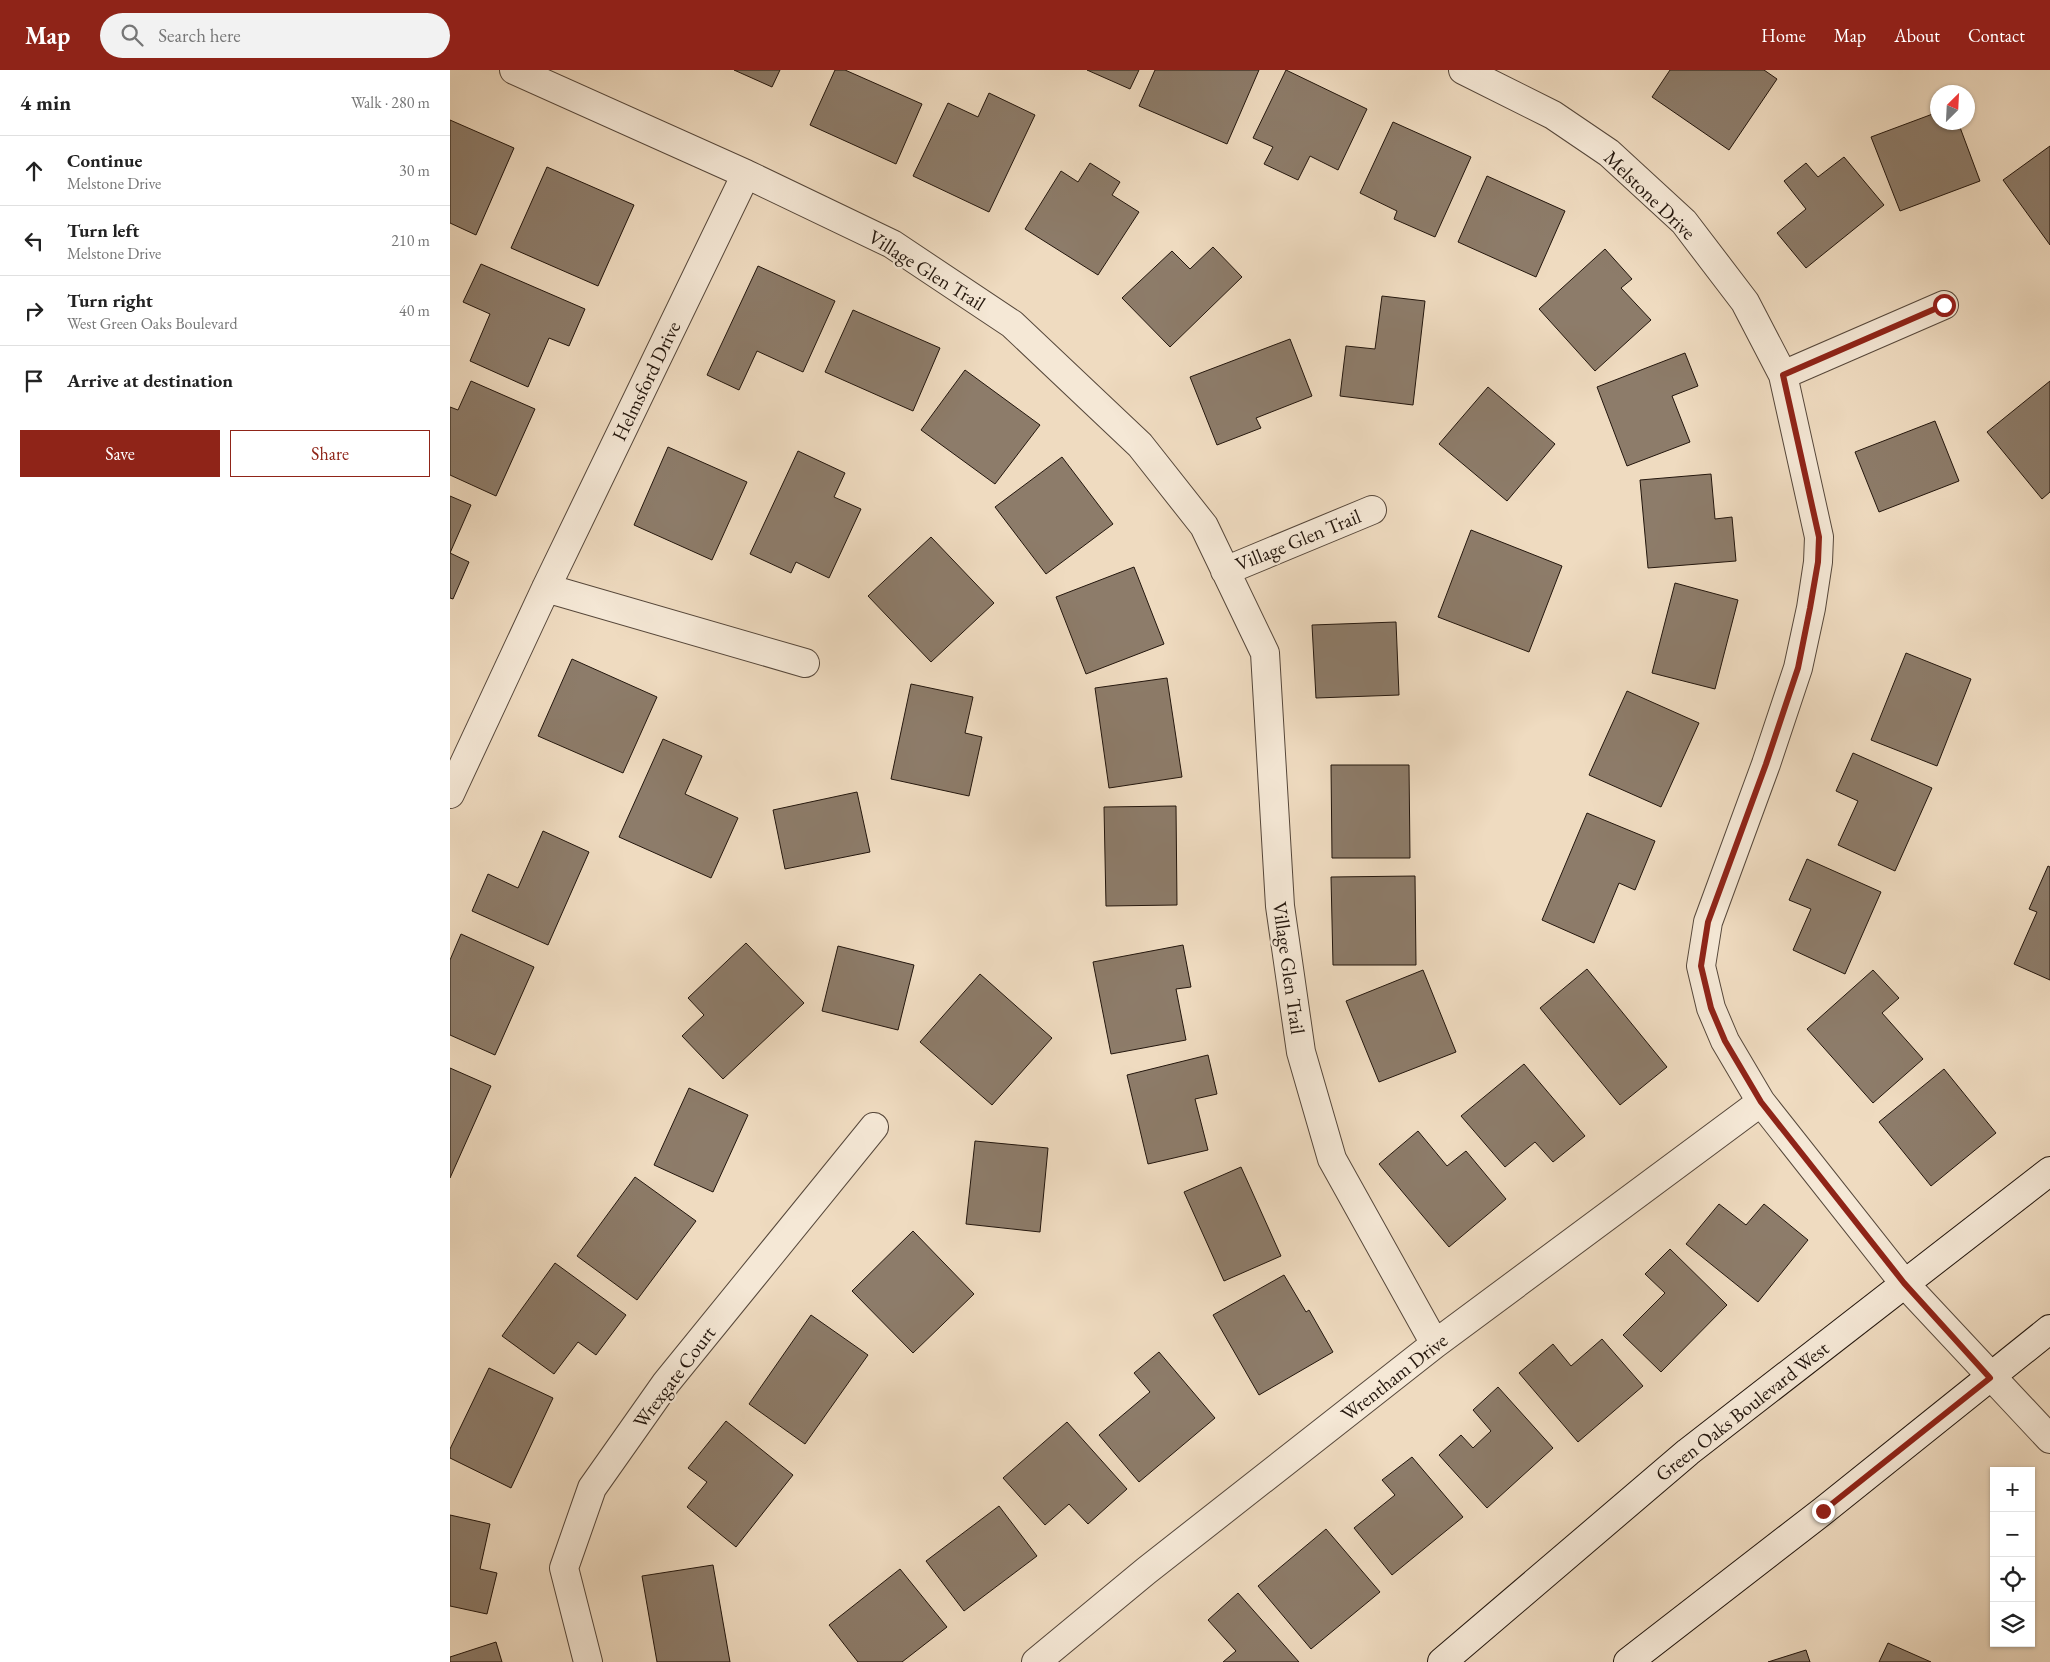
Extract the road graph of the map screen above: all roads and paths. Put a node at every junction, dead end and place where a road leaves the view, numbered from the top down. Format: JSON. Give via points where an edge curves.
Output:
{"nodes":[{"id":1,"x":514,"y":70,"type":"edge"},
{"id":2,"x":1464,"y":70,"type":"edge"},
{"id":3,"x":746,"y":174,"type":"junction"},
{"id":4,"x":1944,"y":305,"type":"dead end"},
{"id":5,"x":1783,"y":375,"type":"junction"},
{"id":6,"x":1372,"y":510,"type":"dead end"},
{"id":7,"x":1225,"y":571,"type":"junction"},
{"id":8,"x":546,"y":588,"type":"junction"},
{"id":9,"x":805,"y":663,"type":"dead end"},
{"id":10,"x":450,"y":794,"type":"edge"},
{"id":11,"x":1761,"y":1102,"type":"junction"},
{"id":12,"x":874,"y":1128,"type":"dead end"},
{"id":13,"x":2050,"y":1171,"type":"edge"},
{"id":14,"x":1904,"y":1283,"type":"junction"},
{"id":15,"x":2050,"y":1329,"type":"edge"},
{"id":16,"x":1435,"y":1344,"type":"junction"},
{"id":17,"x":1990,"y":1378,"type":"junction"},
{"id":18,"x":2050,"y":1439,"type":"edge"},
{"id":19,"x":588,"y":1662,"type":"edge"},
{"id":20,"x":1036,"y":1662,"type":"edge"},
{"id":21,"x":1442,"y":1662,"type":"edge"},
{"id":22,"x":1628,"y":1662,"type":"edge"}],
"edges":[{"from":1,"to":3,"type":"street","name":"Village Glen Trail"},
{"from":2,"to":5,"type":"street","name":"Melstone Drive","via":[[1553,115],[1609,153],[1684,222],[1745,302]]},
{"from":3,"to":7,"type":"street","name":"Village Glen Trail","via":[[892,244],[1012,324],[1140,445],[1204,526]]},
{"from":3,"to":8,"type":"street","name":"Helmsford Drive"},
{"from":4,"to":5,"type":"street"},
{"from":5,"to":11,"type":"street","name":"Melstone Drive","via":[[1819,537],[1818,562],[1798,668],[1708,922],[1701,966],[1711,1008],[1725,1041]]},
{"from":6,"to":7,"type":"street","name":"Village Glen Trail"},
{"from":7,"to":16,"type":"street","name":"Village Glen Trail","via":[[1265,653],[1280,906],[1301,1052],[1332,1159]]},
{"from":8,"to":9,"type":"street"},
{"from":8,"to":10,"type":"street","name":"Helmsford Drive"},
{"from":11,"to":14,"type":"street","name":"Melstone Drive"},
{"from":11,"to":16,"type":"street","name":"Wrentham Drive"},
{"from":12,"to":19,"type":"street","name":"Wrexgate Court","via":[[666,1383],[592,1488],[564,1568]]},
{"from":13,"to":14,"type":"street","name":"Green Oaks Boulevard West"},
{"from":14,"to":17,"type":"street","name":"Melstone Drive"},
{"from":14,"to":21,"type":"street","name":"Green Oaks Boulevard West","via":[[1688,1452]]},
{"from":15,"to":17,"type":"street"},
{"from":16,"to":20,"type":"street","name":"Wrentham Drive","via":[[1146,1571]]},
{"from":17,"to":18,"type":"street","name":"Melstone Drive"},
{"from":17,"to":22,"type":"street"}]}
